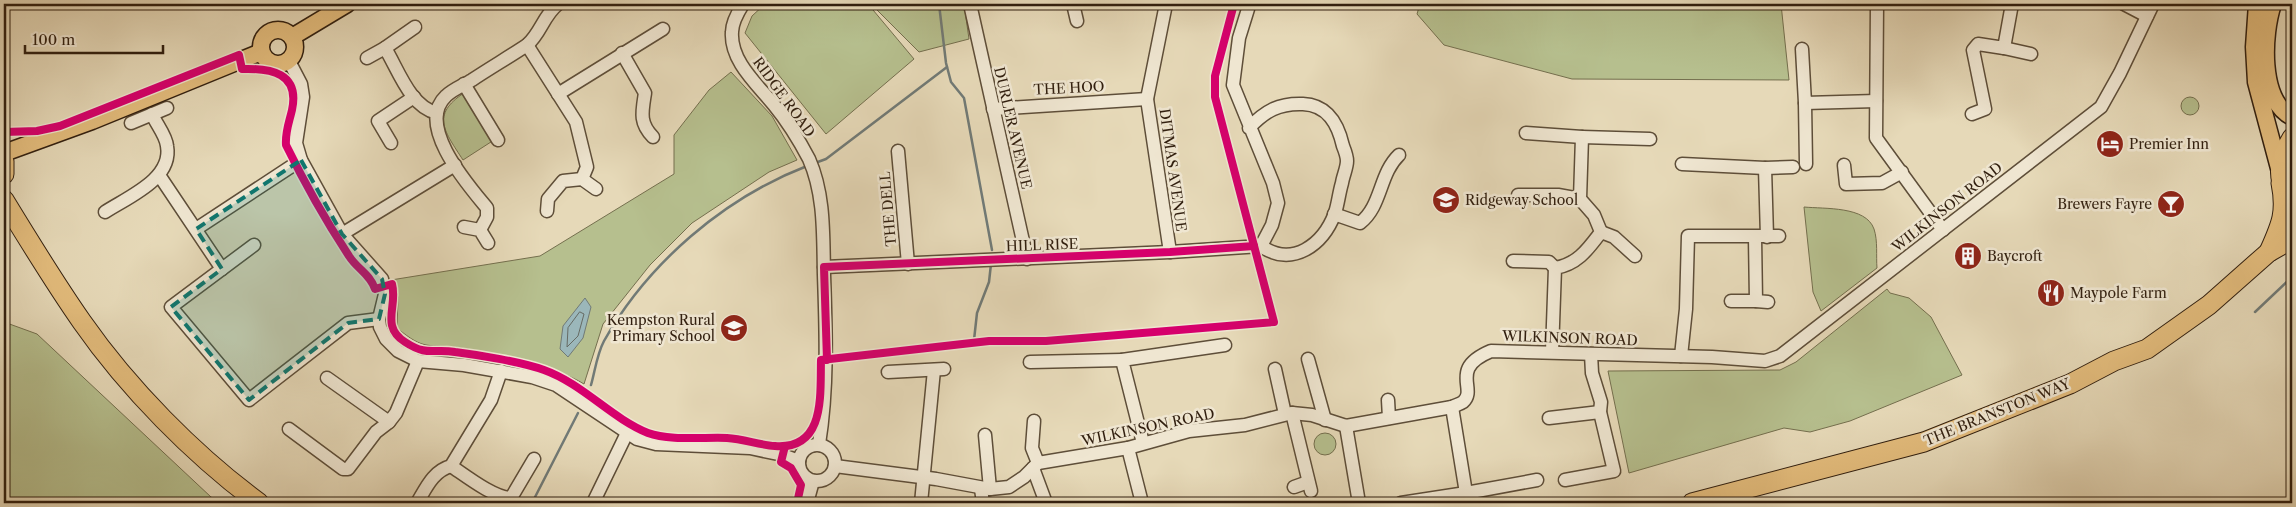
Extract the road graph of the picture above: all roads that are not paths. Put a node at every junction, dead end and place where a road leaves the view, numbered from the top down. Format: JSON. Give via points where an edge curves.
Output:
{"nodes":[{"id":1,"x":347,"y":4,"type":"edge"},
{"id":2,"x":558,"y":4,"type":"edge"},
{"id":3,"x":743,"y":4,"type":"edge"},
{"id":4,"x":970,"y":4,"type":"edge"},
{"id":5,"x":1073,"y":4,"type":"edge"},
{"id":6,"x":1166,"y":4,"type":"edge"},
{"id":7,"x":1246,"y":4,"type":"edge"},
{"id":8,"x":1877,"y":4,"type":"edge"},
{"id":9,"x":2012,"y":4,"type":"edge"},
{"id":10,"x":2124,"y":4,"type":"edge"},
{"id":11,"x":2153,"y":4,"type":"edge"},
{"id":12,"x":2257,"y":4,"type":"edge"},
{"id":13,"x":2273,"y":4,"type":"edge"},
{"id":14,"x":2147,"y":16,"type":"junction"},
{"id":15,"x":1077,"y":21,"type":"dead end"},
{"id":16,"x":415,"y":27,"type":"dead end"},
{"id":17,"x":663,"y":29,"type":"dead end"},
{"id":18,"x":292,"y":37,"type":"junction"},
{"id":19,"x":527,"y":45,"type":"junction"},
{"id":20,"x":386,"y":48,"type":"junction"},
{"id":21,"x":2004,"y":48,"type":"junction"},
{"id":22,"x":1802,"y":49,"type":"dead end"},
{"id":23,"x":261,"y":52,"type":"junction"},
{"id":24,"x":622,"y":53,"type":"junction"},
{"id":25,"x":2031,"y":54,"type":"dead end"},
{"id":26,"x":367,"y":58,"type":"dead end"},
{"id":27,"x":290,"y":61,"type":"junction"},
{"id":28,"x":464,"y":84,"type":"junction"},
{"id":29,"x":558,"y":94,"type":"junction"},
{"id":30,"x":414,"y":97,"type":"junction"},
{"id":31,"x":1147,"y":99,"type":"junction"},
{"id":32,"x":1876,"y":101,"type":"junction"},
{"id":33,"x":1805,"y":103,"type":"junction"},
{"id":34,"x":1998,"y":106,"type":"dead end"},
{"id":35,"x":166,"y":108,"type":"dead end"},
{"id":36,"x":993,"y":109,"type":"junction"},
{"id":37,"x":1985,"y":109,"type":"junction"},
{"id":38,"x":437,"y":113,"type":"junction"},
{"id":39,"x":152,"y":114,"type":"junction"},
{"id":40,"x":1972,"y":114,"type":"dead end"},
{"id":41,"x":2292,"y":117,"type":"edge"},
{"id":42,"x":131,"y":123,"type":"dead end"},
{"id":43,"x":1249,"y":128,"type":"junction"},
{"id":44,"x":1526,"y":133,"type":"dead end"},
{"id":45,"x":653,"y":137,"type":"dead end"},
{"id":46,"x":1582,"y":137,"type":"junction"},
{"id":47,"x":2292,"y":138,"type":"edge"},
{"id":48,"x":1650,"y":139,"type":"dead end"},
{"id":49,"x":498,"y":140,"type":"dead end"},
{"id":50,"x":391,"y":143,"type":"dead end"},
{"id":51,"x":898,"y":151,"type":"dead end"},
{"id":52,"x":4,"y":153,"type":"edge"},
{"id":53,"x":1399,"y":155,"type":"dead end"},
{"id":54,"x":301,"y":160,"type":"junction"},
{"id":55,"x":4,"y":161,"type":"edge"},
{"id":56,"x":1682,"y":164,"type":"dead end"},
{"id":57,"x":1806,"y":164,"type":"dead end"},
{"id":58,"x":455,"y":165,"type":"junction"},
{"id":59,"x":1844,"y":165,"type":"dead end"},
{"id":60,"x":1793,"y":167,"type":"dead end"},
{"id":61,"x":1765,"y":168,"type":"junction"},
{"id":62,"x":1902,"y":172,"type":"junction"},
{"id":63,"x":4,"y":174,"type":"edge"},
{"id":64,"x":159,"y":176,"type":"junction"},
{"id":65,"x":582,"y":179,"type":"junction"},
{"id":66,"x":2281,"y":179,"type":"junction"},
{"id":67,"x":596,"y":189,"type":"dead end"},
{"id":68,"x":1518,"y":195,"type":"dead end"},
{"id":69,"x":1580,"y":199,"type":"junction"},
{"id":70,"x":4,"y":200,"type":"edge"},
{"id":71,"x":2292,"y":202,"type":"edge"},
{"id":72,"x":547,"y":211,"type":"dead end"},
{"id":73,"x":105,"y":212,"type":"dead end"},
{"id":74,"x":1334,"y":214,"type":"junction"},
{"id":75,"x":464,"y":227,"type":"dead end"},
{"id":76,"x":196,"y":229,"type":"junction"},
{"id":77,"x":480,"y":230,"type":"junction"},
{"id":78,"x":1943,"y":230,"type":"junction"},
{"id":79,"x":1601,"y":232,"type":"junction"},
{"id":80,"x":342,"y":234,"type":"junction"},
{"id":81,"x":1767,"y":237,"type":"junction"},
{"id":82,"x":2292,"y":239,"type":"edge"},
{"id":83,"x":488,"y":243,"type":"dead end"},
{"id":84,"x":254,"y":245,"type":"dead end"},
{"id":85,"x":1261,"y":246,"type":"junction"},
{"id":86,"x":1170,"y":252,"type":"junction"},
{"id":87,"x":2269,"y":252,"type":"junction"},
{"id":88,"x":1635,"y":256,"type":"dead end"},
{"id":89,"x":1026,"y":259,"type":"junction"},
{"id":90,"x":1513,"y":261,"type":"dead end"},
{"id":91,"x":908,"y":264,"type":"junction"},
{"id":92,"x":824,"y":267,"type":"junction"},
{"id":93,"x":1555,"y":268,"type":"junction"},
{"id":94,"x":222,"y":269,"type":"junction"},
{"id":95,"x":1731,"y":301,"type":"dead end"},
{"id":96,"x":379,"y":319,"type":"junction"},
{"id":97,"x":1225,"y":345,"type":"dead end"},
{"id":98,"x":1552,"y":352,"type":"junction"},
{"id":99,"x":1591,"y":354,"type":"junction"},
{"id":100,"x":1680,"y":356,"type":"junction"},
{"id":101,"x":1308,"y":359,"type":"dead end"},
{"id":102,"x":1122,"y":360,"type":"junction"},
{"id":103,"x":418,"y":361,"type":"junction"},
{"id":104,"x":1030,"y":362,"type":"dead end"},
{"id":105,"x":1275,"y":368,"type":"dead end"},
{"id":106,"x":501,"y":371,"type":"junction"},
{"id":107,"x":888,"y":372,"type":"dead end"},
{"id":108,"x":327,"y":378,"type":"dead end"},
{"id":109,"x":1388,"y":400,"type":"dead end"},
{"id":110,"x":1452,"y":407,"type":"junction"},
{"id":111,"x":1600,"y":412,"type":"junction"},
{"id":112,"x":1289,"y":413,"type":"junction"},
{"id":113,"x":1389,"y":418,"type":"junction"},
{"id":114,"x":1549,"y":418,"type":"dead end"},
{"id":115,"x":1034,"y":420,"type":"dead end"},
{"id":116,"x":1325,"y":420,"type":"junction"},
{"id":117,"x":389,"y":422,"type":"junction"},
{"id":118,"x":1346,"y":426,"type":"junction"},
{"id":119,"x":289,"y":428,"type":"dead end"},
{"id":120,"x":627,"y":433,"type":"junction"},
{"id":121,"x":985,"y":435,"type":"dead end"},
{"id":122,"x":1143,"y":443,"type":"junction"},
{"id":123,"x":819,"y":444,"type":"junction"},
{"id":124,"x":1128,"y":448,"type":"junction"},
{"id":125,"x":534,"y":459,"type":"dead end"},
{"id":126,"x":799,"y":461,"type":"junction"},
{"id":127,"x":451,"y":466,"type":"junction"},
{"id":128,"x":835,"y":466,"type":"junction"},
{"id":129,"x":1035,"y":466,"type":"junction"},
{"id":130,"x":924,"y":478,"type":"junction"},
{"id":131,"x":1537,"y":480,"type":"dead end"},
{"id":132,"x":1565,"y":480,"type":"dead end"},
{"id":133,"x":813,"y":481,"type":"junction"},
{"id":134,"x":1294,"y":487,"type":"dead end"},
{"id":135,"x":986,"y":489,"type":"junction"},
{"id":136,"x":1466,"y":493,"type":"junction"},
{"id":137,"x":259,"y":503,"type":"edge"},
{"id":138,"x":417,"y":503,"type":"edge"},
{"id":139,"x":593,"y":503,"type":"edge"},
{"id":140,"x":807,"y":503,"type":"edge"},
{"id":141,"x":921,"y":503,"type":"edge"},
{"id":142,"x":982,"y":503,"type":"edge"},
{"id":143,"x":1046,"y":503,"type":"edge"},
{"id":144,"x":1142,"y":503,"type":"edge"},
{"id":145,"x":1359,"y":503,"type":"edge"},
{"id":146,"x":1401,"y":503,"type":"edge"},
{"id":147,"x":1692,"y":503,"type":"edge"}],
"edges":[{"from":1,"to":18,"type":"main road"},
{"from":2,"to":19,"type":"street","via":[[549,11],[536,37]]},
{"from":3,"to":92,"type":"street","name":"RIDGE ROAD","via":[[734,20],[734,50],[743,67],[798,138],[811,165],[822,203]]},
{"from":4,"to":36,"type":"street","name":"DURLER AVENUE"},
{"from":5,"to":15,"type":"street"},
{"from":6,"to":31,"type":"street","name":"DITMAS AVENUE"},
{"from":7,"to":43,"type":"street","via":[[1248,9],[1239,38],[1233,85]]},
{"from":8,"to":32,"type":"street"},
{"from":9,"to":21,"type":"street"},
{"from":10,"to":14,"type":"street"},
{"from":11,"to":14,"type":"street","name":"WILKINSON ROAD"},
{"from":12,"to":66,"type":"main road","via":[[2256,82]]},
{"from":13,"to":41,"type":"main road","via":[[2266,49],[2270,86],[2277,104]]},
{"from":14,"to":78,"type":"street","name":"WILKINSON ROAD","via":[[2101,106]]},
{"from":16,"to":20,"type":"street"},
{"from":17,"to":24,"type":"street"},
{"from":18,"to":23,"type":"main road","via":[[284,31],[272,30],[261,44]]},
{"from":18,"to":27,"type":"main road","via":[[296,44]]},
{"from":19,"to":28,"type":"street"},
{"from":19,"to":29,"type":"street"},
{"from":20,"to":26,"type":"street"},
{"from":20,"to":30,"type":"street"},
{"from":21,"to":25,"type":"street"},
{"from":21,"to":37,"type":"street","via":[[1978,44],[1973,50]]},
{"from":22,"to":33,"type":"street"},
{"from":23,"to":27,"type":"main road","via":[[271,63],[281,65]]},
{"from":23,"to":52,"type":"main road"},
{"from":24,"to":29,"type":"street"},
{"from":24,"to":45,"type":"street","via":[[645,93],[641,116],[645,129]]},
{"from":27,"to":54,"type":"street","via":[[303,97],[296,143]]},
{"from":28,"to":38,"type":"street","via":[[446,96]]},
{"from":28,"to":49,"type":"street"},
{"from":29,"to":65,"type":"street","via":[[576,122],[587,167]]},
{"from":30,"to":38,"type":"street","via":[[428,111]]},
{"from":30,"to":50,"type":"street","via":[[373,119]]},
{"from":31,"to":36,"type":"street","name":"THE HOO"},
{"from":31,"to":86,"type":"street","name":"DITMAS AVENUE"},
{"from":32,"to":33,"type":"street"},
{"from":32,"to":62,"type":"street","via":[[1876,138]]},
{"from":33,"to":57,"type":"street"},
{"from":34,"to":37,"type":"street"},
{"from":35,"to":39,"type":"street"},
{"from":36,"to":89,"type":"street","name":"DURLER AVENUE"},
{"from":37,"to":40,"type":"street"},
{"from":38,"to":58,"type":"street","via":[[437,130]]},
{"from":39,"to":42,"type":"street"},
{"from":39,"to":64,"type":"street","via":[[167,145],[167,162]]},
{"from":43,"to":74,"type":"street","via":[[1276,106],[1294,103],[1312,104],[1330,115],[1339,130],[1347,160]]},
{"from":43,"to":85,"type":"street","via":[[1273,183],[1278,203],[1272,225]]},
{"from":44,"to":46,"type":"street"},
{"from":46,"to":48,"type":"street"},
{"from":46,"to":69,"type":"street"},
{"from":47,"to":66,"type":"highway","via":[[2284,155]]},
{"from":51,"to":91,"type":"street","name":"THE DELL"},
{"from":53,"to":74,"type":"street","via":[[1389,165],[1368,217],[1360,223]]},
{"from":54,"to":76,"type":"street"},
{"from":54,"to":80,"type":"street"},
{"from":55,"to":63,"type":"highway"},
{"from":56,"to":61,"type":"street"},
{"from":58,"to":77,"type":"street","via":[[487,208],[487,217]]},
{"from":58,"to":80,"type":"street"},
{"from":59,"to":62,"type":"street","via":[[1846,184],[1882,183]]},
{"from":60,"to":61,"type":"street"},
{"from":61,"to":81,"type":"street"},
{"from":62,"to":78,"type":"street"},
{"from":64,"to":73,"type":"street"},
{"from":64,"to":76,"type":"street"},
{"from":65,"to":67,"type":"street"},
{"from":65,"to":72,"type":"street","via":[[562,181],[548,199]]},
{"from":66,"to":71,"type":"highway"},
{"from":66,"to":87,"type":"highway","name":"THE BRANSTON WAY","via":[[2283,219]]},
{"from":68,"to":69,"type":"street","via":[[1558,195]]},
{"from":69,"to":79,"type":"street","via":[[1594,215]]},
{"from":70,"to":137,"type":"highway","via":[[82,322],[116,366],[163,417]]},
{"from":74,"to":85,"type":"street","via":[[1316,242],[1304,251],[1290,256],[1271,253]]},
{"from":75,"to":77,"type":"street"},
{"from":76,"to":94,"type":"street"},
{"from":77,"to":83,"type":"street"},
{"from":78,"to":100,"type":"street","name":"WILKINSON ROAD","via":[[1780,356],[1765,361]]},
{"from":79,"to":88,"type":"street","via":[[1614,237]]},
{"from":79,"to":93,"type":"street","via":[[1583,255],[1568,266]]},
{"from":80,"to":96,"type":"street","via":[[382,279],[385,294]]},
{"from":81,"to":95,"type":"street","via":[[1762,301]]},
{"from":81,"to":100,"type":"street","via":[[1688,236],[1686,309]]},
{"from":82,"to":87,"type":"highway","name":"THE BRANSTON WAY"},
{"from":84,"to":94,"type":"street"},
{"from":85,"to":86,"type":"street","name":"HILL RISE"},
{"from":86,"to":89,"type":"street","name":"HILL RISE"},
{"from":87,"to":147,"type":"highway","name":"THE BRANSTON WAY","via":[[2209,305],[2147,349],[2034,399],[1924,442]]},
{"from":89,"to":91,"type":"street","name":"HILL RISE"},
{"from":90,"to":93,"type":"street","via":[[1549,262]]},
{"from":91,"to":92,"type":"street","name":"HILL RISE"},
{"from":92,"to":123,"type":"street","name":"RIDGE ROAD","via":[[827,360]]},
{"from":93,"to":98,"type":"street"},
{"from":94,"to":96,"type":"street","via":[[171,307],[249,400],[348,323]]},
{"from":96,"to":103,"type":"street","via":[[386,339],[398,351]]},
{"from":97,"to":102,"type":"street"},
{"from":98,"to":99,"type":"street","name":"WILKINSON ROAD"},
{"from":98,"to":110,"type":"street","name":"WILKINSON ROAD","via":[[1491,351],[1478,356],[1468,366],[1467,396]]},
{"from":99,"to":100,"type":"street","name":"WILKINSON ROAD"},
{"from":99,"to":111,"type":"street"},
{"from":101,"to":116,"type":"street"},
{"from":102,"to":104,"type":"street"},
{"from":102,"to":122,"type":"street"},
{"from":103,"to":106,"type":"street"},
{"from":103,"to":117,"type":"street"},
{"from":105,"to":112,"type":"street"},
{"from":106,"to":120,"type":"street","via":[[556,385]]},
{"from":106,"to":127,"type":"street","via":[[491,400]]},
{"from":107,"to":130,"type":"street","via":[[939,369]]},
{"from":108,"to":117,"type":"street"},
{"from":109,"to":113,"type":"street"},
{"from":110,"to":113,"type":"street","name":"WILKINSON ROAD"},
{"from":110,"to":136,"type":"street"},
{"from":111,"to":114,"type":"street"},
{"from":111,"to":132,"type":"street","via":[[1614,471]]},
{"from":112,"to":116,"type":"street","name":"WILKINSON ROAD"},
{"from":112,"to":122,"type":"street","name":"WILKINSON ROAD","via":[[1245,425],[1189,431]]},
{"from":112,"to":134,"type":"street","via":[[1309,486]]},
{"from":113,"to":118,"type":"street","name":"WILKINSON ROAD"},
{"from":115,"to":129,"type":"street","via":[[1032,448]]},
{"from":116,"to":118,"type":"street","name":"WILKINSON ROAD"},
{"from":117,"to":119,"type":"street","via":[[376,432],[348,469],[343,469]]},
{"from":118,"to":145,"type":"street"},
{"from":120,"to":126,"type":"street","via":[[656,444],[750,448]]},
{"from":120,"to":139,"type":"street"},
{"from":121,"to":135,"type":"street"},
{"from":122,"to":124,"type":"street","name":"WILKINSON ROAD"},
{"from":123,"to":126,"type":"street","via":[[804,450]]},
{"from":123,"to":128,"type":"street","via":[[833,454]]},
{"from":124,"to":129,"type":"street","name":"WILKINSON ROAD"},
{"from":124,"to":144,"type":"street"},
{"from":125,"to":127,"type":"street","via":[[511,498],[494,493]]},
{"from":126,"to":133,"type":"street","via":[[801,472]]},
{"from":127,"to":138,"type":"street","via":[[432,477]]},
{"from":128,"to":130,"type":"street","name":"WILKINSON ROAD"},
{"from":128,"to":133,"type":"street","via":[[828,478]]},
{"from":129,"to":135,"type":"street","name":"WILKINSON ROAD","via":[[1009,487]]},
{"from":129,"to":143,"type":"street"},
{"from":130,"to":135,"type":"street","name":"WILKINSON ROAD"},
{"from":130,"to":141,"type":"street"},
{"from":131,"to":136,"type":"street"},
{"from":133,"to":140,"type":"street"},
{"from":135,"to":142,"type":"street"},
{"from":136,"to":146,"type":"street"}]}
